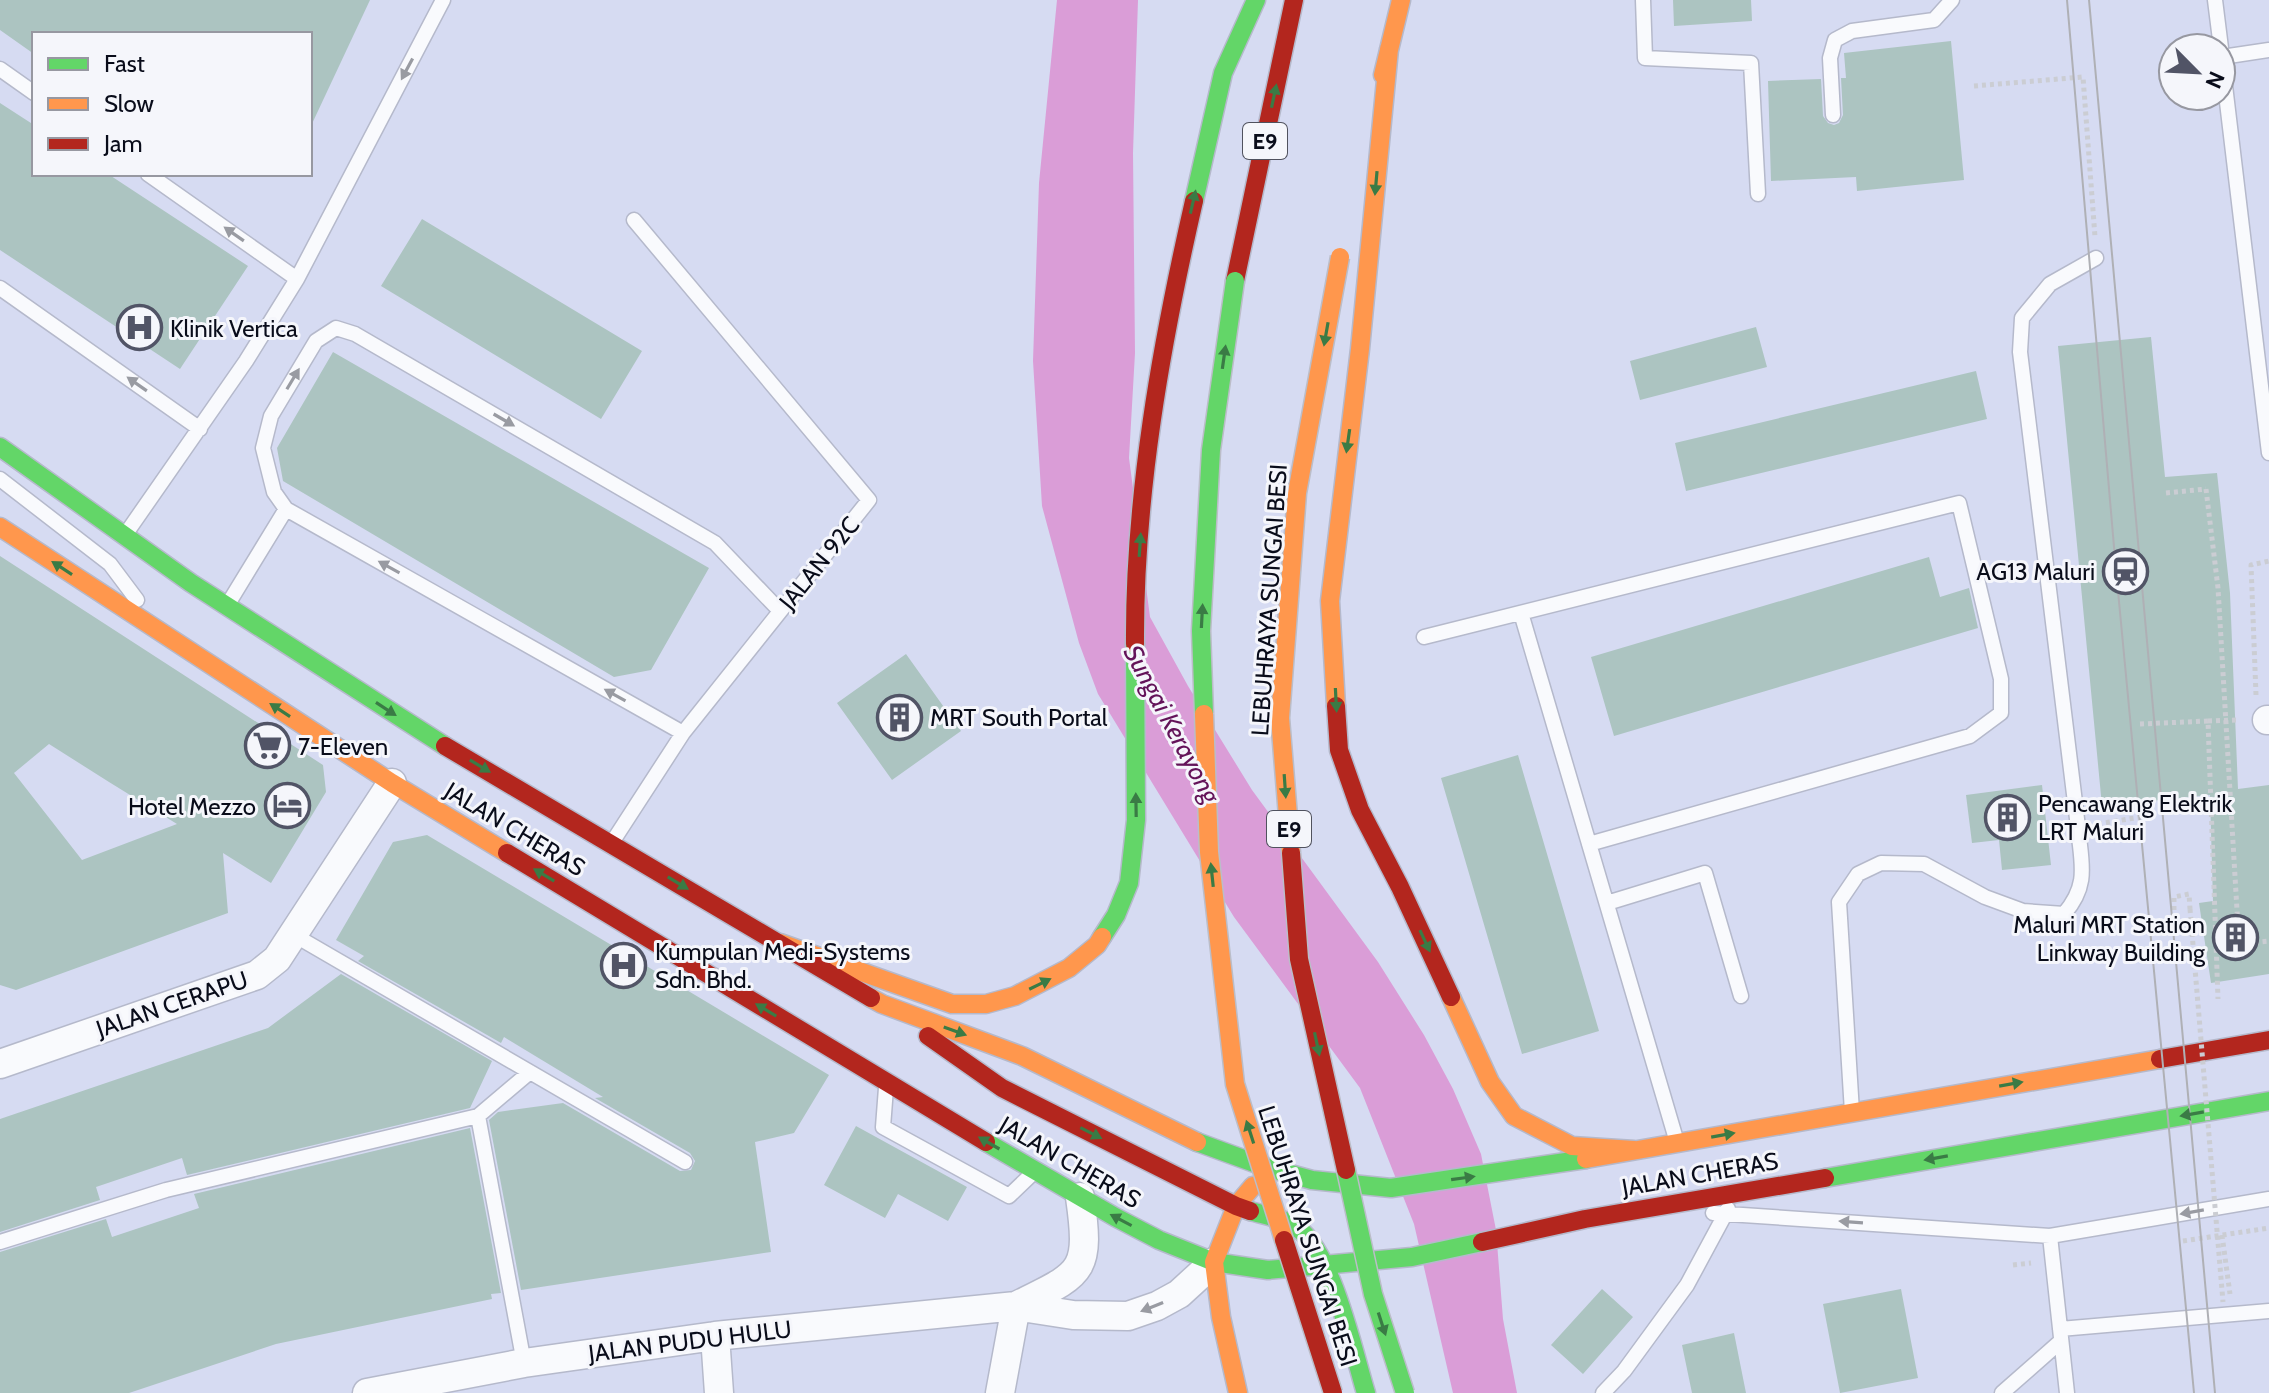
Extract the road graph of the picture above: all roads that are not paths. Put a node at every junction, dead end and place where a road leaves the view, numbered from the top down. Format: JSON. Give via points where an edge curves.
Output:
{"nodes":[{"id":1,"x":443,"y":0,"type":"edge"},
{"id":2,"x":1256,"y":0,"type":"edge"},
{"id":3,"x":1294,"y":0,"type":"edge"},
{"id":4,"x":1401,"y":0,"type":"edge"},
{"id":5,"x":1643,"y":0,"type":"edge"},
{"id":6,"x":1952,"y":0,"type":"edge"},
{"id":7,"x":2215,"y":0,"type":"edge"},
{"id":8,"x":2219,"y":32,"type":"edge"},
{"id":9,"x":1389,"y":49,"type":"junction"},
{"id":10,"x":2269,"y":50,"type":"edge"},
{"id":11,"x":2237,"y":51,"type":"edge"},
{"id":12,"x":0,"y":69,"type":"edge"},
{"id":13,"x":32,"y":92,"type":"edge"},
{"id":14,"x":2229,"y":112,"type":"edge"},
{"id":15,"x":1833,"y":115,"type":"dead end"},
{"id":16,"x":151,"y":176,"type":"edge"},
{"id":17,"x":1357,"y":183,"type":"dead end"},
{"id":18,"x":1758,"y":194,"type":"dead end"},
{"id":19,"x":634,"y":220,"type":"dead end"},
{"id":20,"x":1341,"y":249,"type":"dead end"},
{"id":21,"x":2096,"y":258,"type":"road end"},
{"id":22,"x":297,"y":279,"type":"junction"},
{"id":23,"x":0,"y":288,"type":"edge"},
{"id":24,"x":2263,"y":352,"type":"edge"},
{"id":25,"x":200,"y":429,"type":"junction"},
{"id":26,"x":0,"y":447,"type":"edge"},
{"id":27,"x":2269,"y":453,"type":"edge"},
{"id":28,"x":2,"y":482,"type":"edge"},
{"id":29,"x":286,"y":509,"type":"junction"},
{"id":30,"x":0,"y":527,"type":"edge"},
{"id":31,"x":125,"y":535,"type":"junction"},
{"id":32,"x":191,"y":583,"type":"junction"},
{"id":33,"x":227,"y":606,"type":"junction"},
{"id":34,"x":780,"y":611,"type":"junction"},
{"id":35,"x":1521,"y":613,"type":"junction"},
{"id":36,"x":162,"y":633,"type":"junction"},
{"id":37,"x":1424,"y":637,"type":"dead end"},
{"id":38,"x":683,"y":733,"type":"junction"},
{"id":39,"x":392,"y":783,"type":"junction"},
{"id":40,"x":611,"y":844,"type":"junction"},
{"id":41,"x":1589,"y":844,"type":"junction"},
{"id":42,"x":1607,"y":903,"type":"junction"},
{"id":43,"x":294,"y":935,"type":"junction"},
{"id":44,"x":780,"y":943,"type":"junction"},
{"id":45,"x":1741,"y":996,"type":"dead end"},
{"id":46,"x":882,"y":1004,"type":"junction"},
{"id":47,"x":2269,"y":1040,"type":"edge"},
{"id":48,"x":0,"y":1064,"type":"edge"},
{"id":49,"x":530,"y":1072,"type":"junction"},
{"id":50,"x":887,"y":1084,"type":"junction"},
{"id":51,"x":2269,"y":1101,"type":"edge"},
{"id":52,"x":1852,"y":1112,"type":"junction"},
{"id":53,"x":478,"y":1116,"type":"junction"},
{"id":54,"x":1677,"y":1143,"type":"junction"},
{"id":55,"x":1634,"y":1150,"type":"junction"},
{"id":56,"x":685,"y":1162,"type":"dead end"},
{"id":57,"x":1268,"y":1168,"type":"junction"},
{"id":58,"x":1036,"y":1170,"type":"junction"},
{"id":59,"x":1732,"y":1193,"type":"junction"},
{"id":60,"x":1080,"y":1197,"type":"junction"},
{"id":61,"x":2269,"y":1199,"type":"edge"},
{"id":62,"x":1236,"y":1206,"type":"junction"},
{"id":63,"x":1645,"y":1208,"type":"junction"},
{"id":64,"x":1726,"y":1214,"type":"junction"},
{"id":65,"x":2050,"y":1236,"type":"junction"},
{"id":66,"x":0,"y":1242,"type":"edge"},
{"id":67,"x":1404,"y":1257,"type":"junction"},
{"id":68,"x":1214,"y":1262,"type":"junction"},
{"id":69,"x":1326,"y":1265,"type":"junction"},
{"id":70,"x":1016,"y":1306,"type":"junction"},
{"id":71,"x":2269,"y":1311,"type":"edge"},
{"id":72,"x":1346,"y":1331,"type":"junction"},
{"id":73,"x":2061,"y":1335,"type":"junction"},
{"id":74,"x":715,"y":1336,"type":"junction"},
{"id":75,"x":524,"y":1363,"type":"junction"},
{"id":76,"x":367,"y":1393,"type":"edge"},
{"id":77,"x":719,"y":1393,"type":"edge"},
{"id":78,"x":1000,"y":1393,"type":"edge"},
{"id":79,"x":1238,"y":1393,"type":"edge"},
{"id":80,"x":1333,"y":1393,"type":"edge"},
{"id":81,"x":1366,"y":1393,"type":"edge"},
{"id":82,"x":1405,"y":1393,"type":"edge"},
{"id":83,"x":1603,"y":1393,"type":"edge"},
{"id":84,"x":2002,"y":1393,"type":"edge"},
{"id":85,"x":2067,"y":1393,"type":"edge"}],
"edges":[{"from":1,"to":22,"type":"lane","one_way":true},
{"from":44,"to":2,"type":"main road","one_way":true,"via":[[952,1004],[986,1004],[1015,996],[1069,968],[1097,945],[1116,915],[1129,883],[1136,820],[1135,619],[1142,509],[1176,278],[1223,73]]},
{"from":80,"to":3,"type":"main road","name":"LEBUHRAYA SUNGAI BESI","number":"E9","one_way":true,"bridge":true,"via":[[1235,1084],[1209,852],[1201,631],[1211,450],[1235,281]]},
{"from":4,"to":9,"type":"main road"},
{"from":5,"to":18,"type":"lane","via":[[1645,58],[1751,63]]},
{"from":6,"to":15,"type":"lane","via":[[1934,20],[1852,31],[1835,40],[1830,58]]},
{"from":7,"to":8,"type":"lane"},
{"from":9,"to":17,"type":"main road"},
{"from":9,"to":55,"type":"main road","one_way":true,"via":[[1330,601],[1339,750],[1360,810],[1490,1082],[1514,1116],[1572,1146]]},
{"from":10,"to":11,"type":"lane"},
{"from":12,"to":13,"type":"lane"},
{"from":14,"to":24,"type":"lane"},
{"from":22,"to":16,"type":"lane","one_way":true},
{"from":19,"to":34,"type":"lane","name":"JALAN 92C","via":[[869,500]]},
{"from":20,"to":82,"type":"main road","name":"LEBUHRAYA SUNGAI BESI","number":"E9","one_way":true,"bridge":true,"via":[[1297,493],[1280,718],[1299,959],[1373,1294]]},
{"from":21,"to":52,"type":"lane","via":[[2050,284],[2022,318],[2020,352],[2082,882],[2064,914],[2023,911],[1924,864],[1881,863],[1858,874],[1839,902]]},
{"from":22,"to":25,"type":"lane"},
{"from":25,"to":23,"type":"lane","one_way":true},
{"from":24,"to":27,"type":"lane"},
{"from":25,"to":31,"type":"lane"},
{"from":26,"to":31,"type":"main road","name":"JALAN CHERAS"},
{"from":28,"to":32,"type":"lane"},
{"from":28,"to":36,"type":"lane","via":[[110,564]]},
{"from":29,"to":33,"type":"lane"},
{"from":29,"to":34,"type":"lane","one_way":true,"via":[[274,492],[263,448],[271,416],[316,341],[336,328],[355,334],[715,543]]},
{"from":38,"to":29,"type":"lane","one_way":true},
{"from":36,"to":30,"type":"main road","name":"JALAN CHERAS","one_way":true},
{"from":31,"to":32,"type":"main road","name":"JALAN CHERAS"},
{"from":32,"to":33,"type":"main road","name":"JALAN CHERAS"},
{"from":33,"to":40,"type":"main road","name":"JALAN CHERAS","one_way":true,"via":[[413,727]]},
{"from":34,"to":38,"type":"lane","name":"JALAN 92C"},
{"from":35,"to":37,"type":"lane"},
{"from":35,"to":41,"type":"lane"},
{"from":35,"to":41,"type":"lane","via":[[1959,503],[2001,679],[2001,713],[1970,736]]},
{"from":39,"to":36,"type":"main road","name":"JALAN CHERAS","one_way":true},
{"from":38,"to":40,"type":"lane","name":"JALAN 92C"},
{"from":39,"to":43,"type":"street","name":"JALAN CERAPU"},
{"from":50,"to":39,"type":"main road","name":"JALAN CHERAS","one_way":true},
{"from":40,"to":44,"type":"main road","name":"JALAN CHERAS","one_way":true},
{"from":41,"to":42,"type":"lane"},
{"from":42,"to":45,"type":"lane","via":[[1705,873]]},
{"from":42,"to":54,"type":"lane"},
{"from":43,"to":48,"type":"street","name":"JALAN CERAPU","via":[[257,975]]},
{"from":43,"to":49,"type":"lane"},
{"from":44,"to":46,"type":"main road","name":"JALAN CHERAS"},
{"from":46,"to":57,"type":"main road","name":"JALAN CHERAS","one_way":true,"via":[[1022,1056],[1194,1141]]},
{"from":46,"to":62,"type":"main road","one_way":true,"via":[[1002,1088]]},
{"from":52,"to":47,"type":"main road","name":"JALAN CHERAS","one_way":true},
{"from":49,"to":53,"type":"lane"},
{"from":49,"to":56,"type":"lane"},
{"from":58,"to":50,"type":"main road","name":"JALAN CHERAS","one_way":true},
{"from":50,"to":58,"type":"lane","via":[[883,1127],[1009,1196]]},
{"from":51,"to":59,"type":"main road","name":"JALAN CHERAS","one_way":true},
{"from":54,"to":52,"type":"main road","name":"JALAN CHERAS","one_way":true},
{"from":53,"to":66,"type":"lane","via":[[166,1190]]},
{"from":53,"to":75,"type":"lane"},
{"from":54,"to":55,"type":"main road","name":"JALAN CHERAS"},
{"from":57,"to":55,"type":"main road","name":"JALAN CHERAS","one_way":true,"via":[[1312,1180],[1391,1188]]},
{"from":57,"to":62,"type":"main road"},
{"from":58,"to":60,"type":"main road","name":"JALAN CHERAS"},
{"from":59,"to":63,"type":"main road","name":"JALAN CHERAS"},
{"from":59,"to":64,"type":"lane"},
{"from":68,"to":60,"type":"main road","name":"JALAN CHERAS","one_way":true,"via":[[1159,1240]]},
{"from":60,"to":70,"type":"street","name":"JALAN PUDU HULU","via":[[1086,1236],[1083,1258],[1068,1280]]},
{"from":61,"to":65,"type":"lane","one_way":true},
{"from":62,"to":68,"type":"main road"},
{"from":62,"to":69,"type":"main road","via":[[1292,1224],[1314,1244]]},
{"from":63,"to":64,"type":"lane"},
{"from":63,"to":67,"type":"main road","name":"JALAN CHERAS"},
{"from":65,"to":64,"type":"lane","one_way":true},
{"from":64,"to":83,"type":"lane","via":[[1687,1285]]},
{"from":65,"to":73,"type":"lane"},
{"from":67,"to":69,"type":"main road","name":"JALAN CHERAS"},
{"from":67,"to":72,"type":"main road","via":[[1366,1292]]},
{"from":68,"to":69,"type":"main road","name":"JALAN CHERAS","via":[[1268,1270]]},
{"from":68,"to":70,"type":"street","name":"JALAN PUDU HULU","one_way":true,"via":[[1179,1294],[1128,1316]]},
{"from":68,"to":79,"type":"main road"},
{"from":69,"to":72,"type":"main road"},
{"from":70,"to":74,"type":"street","name":"JALAN PUDU HULU"},
{"from":70,"to":78,"type":"street"},
{"from":71,"to":73,"type":"lane"},
{"from":72,"to":81,"type":"main road"},
{"from":73,"to":84,"type":"lane"},
{"from":73,"to":85,"type":"lane"},
{"from":74,"to":75,"type":"street","name":"JALAN PUDU HULU"},
{"from":74,"to":77,"type":"street"},
{"from":75,"to":76,"type":"street","name":"JALAN PUDU HULU"}]}
